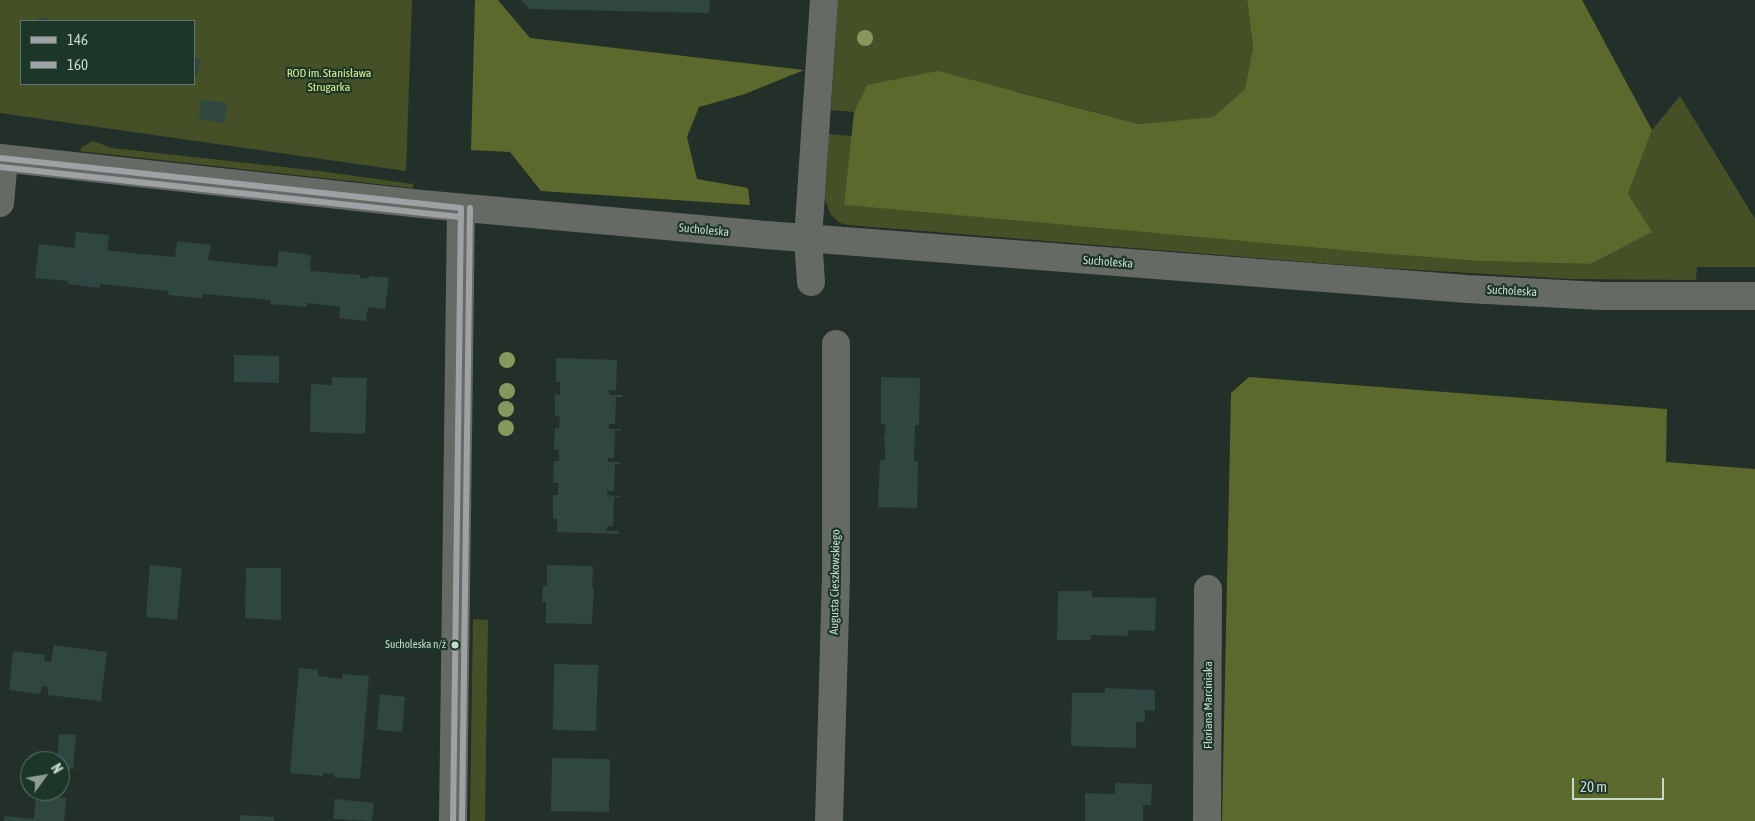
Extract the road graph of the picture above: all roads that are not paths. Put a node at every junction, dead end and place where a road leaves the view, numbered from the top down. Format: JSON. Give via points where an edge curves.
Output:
{"nodes":[{"id":1,"x":824,"y":0,"type":"edge"},
{"id":2,"x":2,"y":158,"type":"edge"},
{"id":3,"x":0,"y":203,"type":"edge"},
{"id":4,"x":461,"y":208,"type":"junction"},
{"id":5,"x":808,"y":239,"type":"junction"},
{"id":6,"x":811,"y":282,"type":"dead end"},
{"id":7,"x":1755,"y":296,"type":"edge"},
{"id":8,"x":836,"y":344,"type":"dead end"},
{"id":9,"x":1208,"y":589,"type":"dead end"},
{"id":10,"x":453,"y":821,"type":"edge"},
{"id":11,"x":829,"y":821,"type":"edge"},
{"id":12,"x":1207,"y":821,"type":"edge"}],
"edges":[{"from":1,"to":5,"type":"street"},
{"from":2,"to":3,"type":"street"},
{"from":2,"to":4,"type":"street","name":"Sucholeska"},
{"from":4,"to":5,"type":"street","name":"Sucholeska"},
{"from":4,"to":10,"type":"street"},
{"from":5,"to":6,"type":"street"},
{"from":5,"to":7,"type":"street","name":"Sucholeska","via":[[1467,289],[1601,296]]},
{"from":8,"to":11,"type":"street","name":"Augusta Cieszkowskiego","via":[[836,576]]},
{"from":9,"to":12,"type":"street","name":"Floriana Marciniaka"}]}
